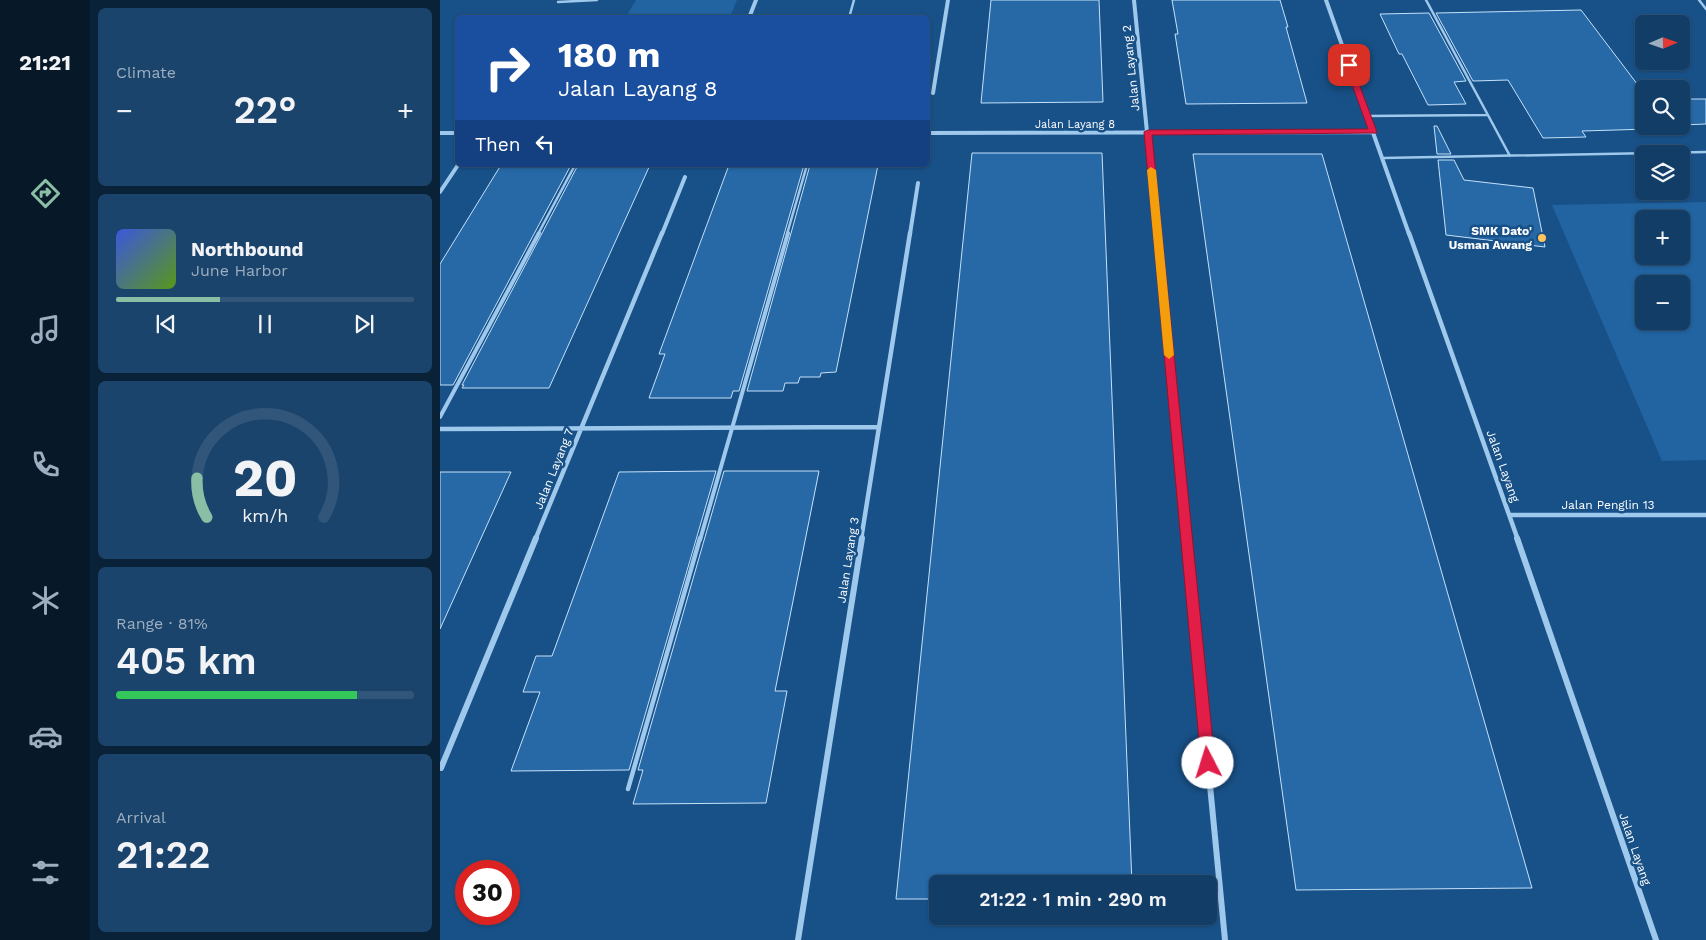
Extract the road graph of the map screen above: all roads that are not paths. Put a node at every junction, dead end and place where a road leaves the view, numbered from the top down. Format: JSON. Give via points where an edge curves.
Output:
{"nodes":[{"id":1,"x":597,"y":0,"type":"edge"},
{"id":2,"x":756,"y":0,"type":"edge"},
{"id":3,"x":854,"y":0,"type":"edge"},
{"id":4,"x":948,"y":0,"type":"edge"},
{"id":5,"x":1134,"y":0,"type":"edge"},
{"id":6,"x":1326,"y":0,"type":"edge"},
{"id":7,"x":1426,"y":0,"type":"edge"},
{"id":8,"x":1699,"y":0,"type":"edge"},
{"id":9,"x":558,"y":2,"type":"dead end"},
{"id":10,"x":1706,"y":9,"type":"edge"},
{"id":11,"x":750,"y":15,"type":"edge"},
{"id":12,"x":850,"y":15,"type":"edge"},
{"id":13,"x":933,"y":93,"type":"dead end"},
{"id":14,"x":1487,"y":115,"type":"junction"},
{"id":15,"x":1367,"y":116,"type":"junction"},
{"id":16,"x":1148,"y":132,"type":"junction"},
{"id":17,"x":1373,"y":132,"type":"junction"},
{"id":18,"x":440,"y":133,"type":"edge"},
{"id":19,"x":455,"y":133,"type":"edge"},
{"id":20,"x":930,"y":134,"type":"edge"},
{"id":21,"x":1706,"y":152,"type":"edge"},
{"id":22,"x":1510,"y":156,"type":"junction"},
{"id":23,"x":1383,"y":158,"type":"junction"},
{"id":24,"x":457,"y":167,"type":"edge"},
{"id":25,"x":574,"y":167,"type":"edge"},
{"id":26,"x":806,"y":167,"type":"edge"},
{"id":27,"x":685,"y":177,"type":"dead end"},
{"id":28,"x":918,"y":184,"type":"dead end"},
{"id":29,"x":440,"y":192,"type":"edge"},
{"id":30,"x":440,"y":417,"type":"edge"},
{"id":31,"x":880,"y":427,"type":"junction"},
{"id":32,"x":440,"y":429,"type":"edge"},
{"id":33,"x":581,"y":429,"type":"junction"},
{"id":34,"x":732,"y":429,"type":"junction"},
{"id":35,"x":1509,"y":515,"type":"junction"},
{"id":36,"x":1706,"y":515,"type":"edge"},
{"id":37,"x":441,"y":768,"type":"edge"},
{"id":38,"x":628,"y":789,"type":"dead end"},
{"id":39,"x":798,"y":940,"type":"edge"},
{"id":40,"x":1224,"y":940,"type":"edge"},
{"id":41,"x":1656,"y":940,"type":"edge"}],
"edges":[{"from":1,"to":9,"type":"lane"},
{"from":2,"to":11,"type":"street"},
{"from":3,"to":12,"type":"lane"},
{"from":4,"to":13,"type":"street"},
{"from":5,"to":16,"type":"street","name":"Jalan Layang 2"},
{"from":6,"to":15,"type":"street","name":"Jalan Layang"},
{"from":7,"to":14,"type":"lane"},
{"from":8,"to":10,"type":"lane"},
{"from":14,"to":15,"type":"lane"},
{"from":14,"to":22,"type":"lane"},
{"from":15,"to":17,"type":"street","name":"Jalan Layang"},
{"from":16,"to":17,"type":"street","name":"Jalan Layang 8"},
{"from":16,"to":20,"type":"street","name":"Jalan Layang 8"},
{"from":16,"to":40,"type":"street","name":"Jalan Layang 2"},
{"from":17,"to":23,"type":"street","name":"Jalan Layang"},
{"from":18,"to":19,"type":"street"},
{"from":21,"to":22,"type":"lane"},
{"from":22,"to":23,"type":"lane"},
{"from":23,"to":35,"type":"street","name":"Jalan Layang"},
{"from":24,"to":29,"type":"street"},
{"from":25,"to":30,"type":"lane"},
{"from":26,"to":34,"type":"lane"},
{"from":27,"to":33,"type":"street","name":"Jalan Layang 7"},
{"from":28,"to":31,"type":"street","name":"Jalan Layang 3"},
{"from":31,"to":34,"type":"street"},
{"from":31,"to":39,"type":"street","name":"Jalan Layang 3"},
{"from":32,"to":33,"type":"street"},
{"from":33,"to":34,"type":"street"},
{"from":33,"to":37,"type":"street","name":"Jalan Layang 7"},
{"from":34,"to":38,"type":"lane"},
{"from":35,"to":36,"type":"street","name":"Jalan Penglin 13"},
{"from":35,"to":41,"type":"street","name":"Jalan Layang"}]}
